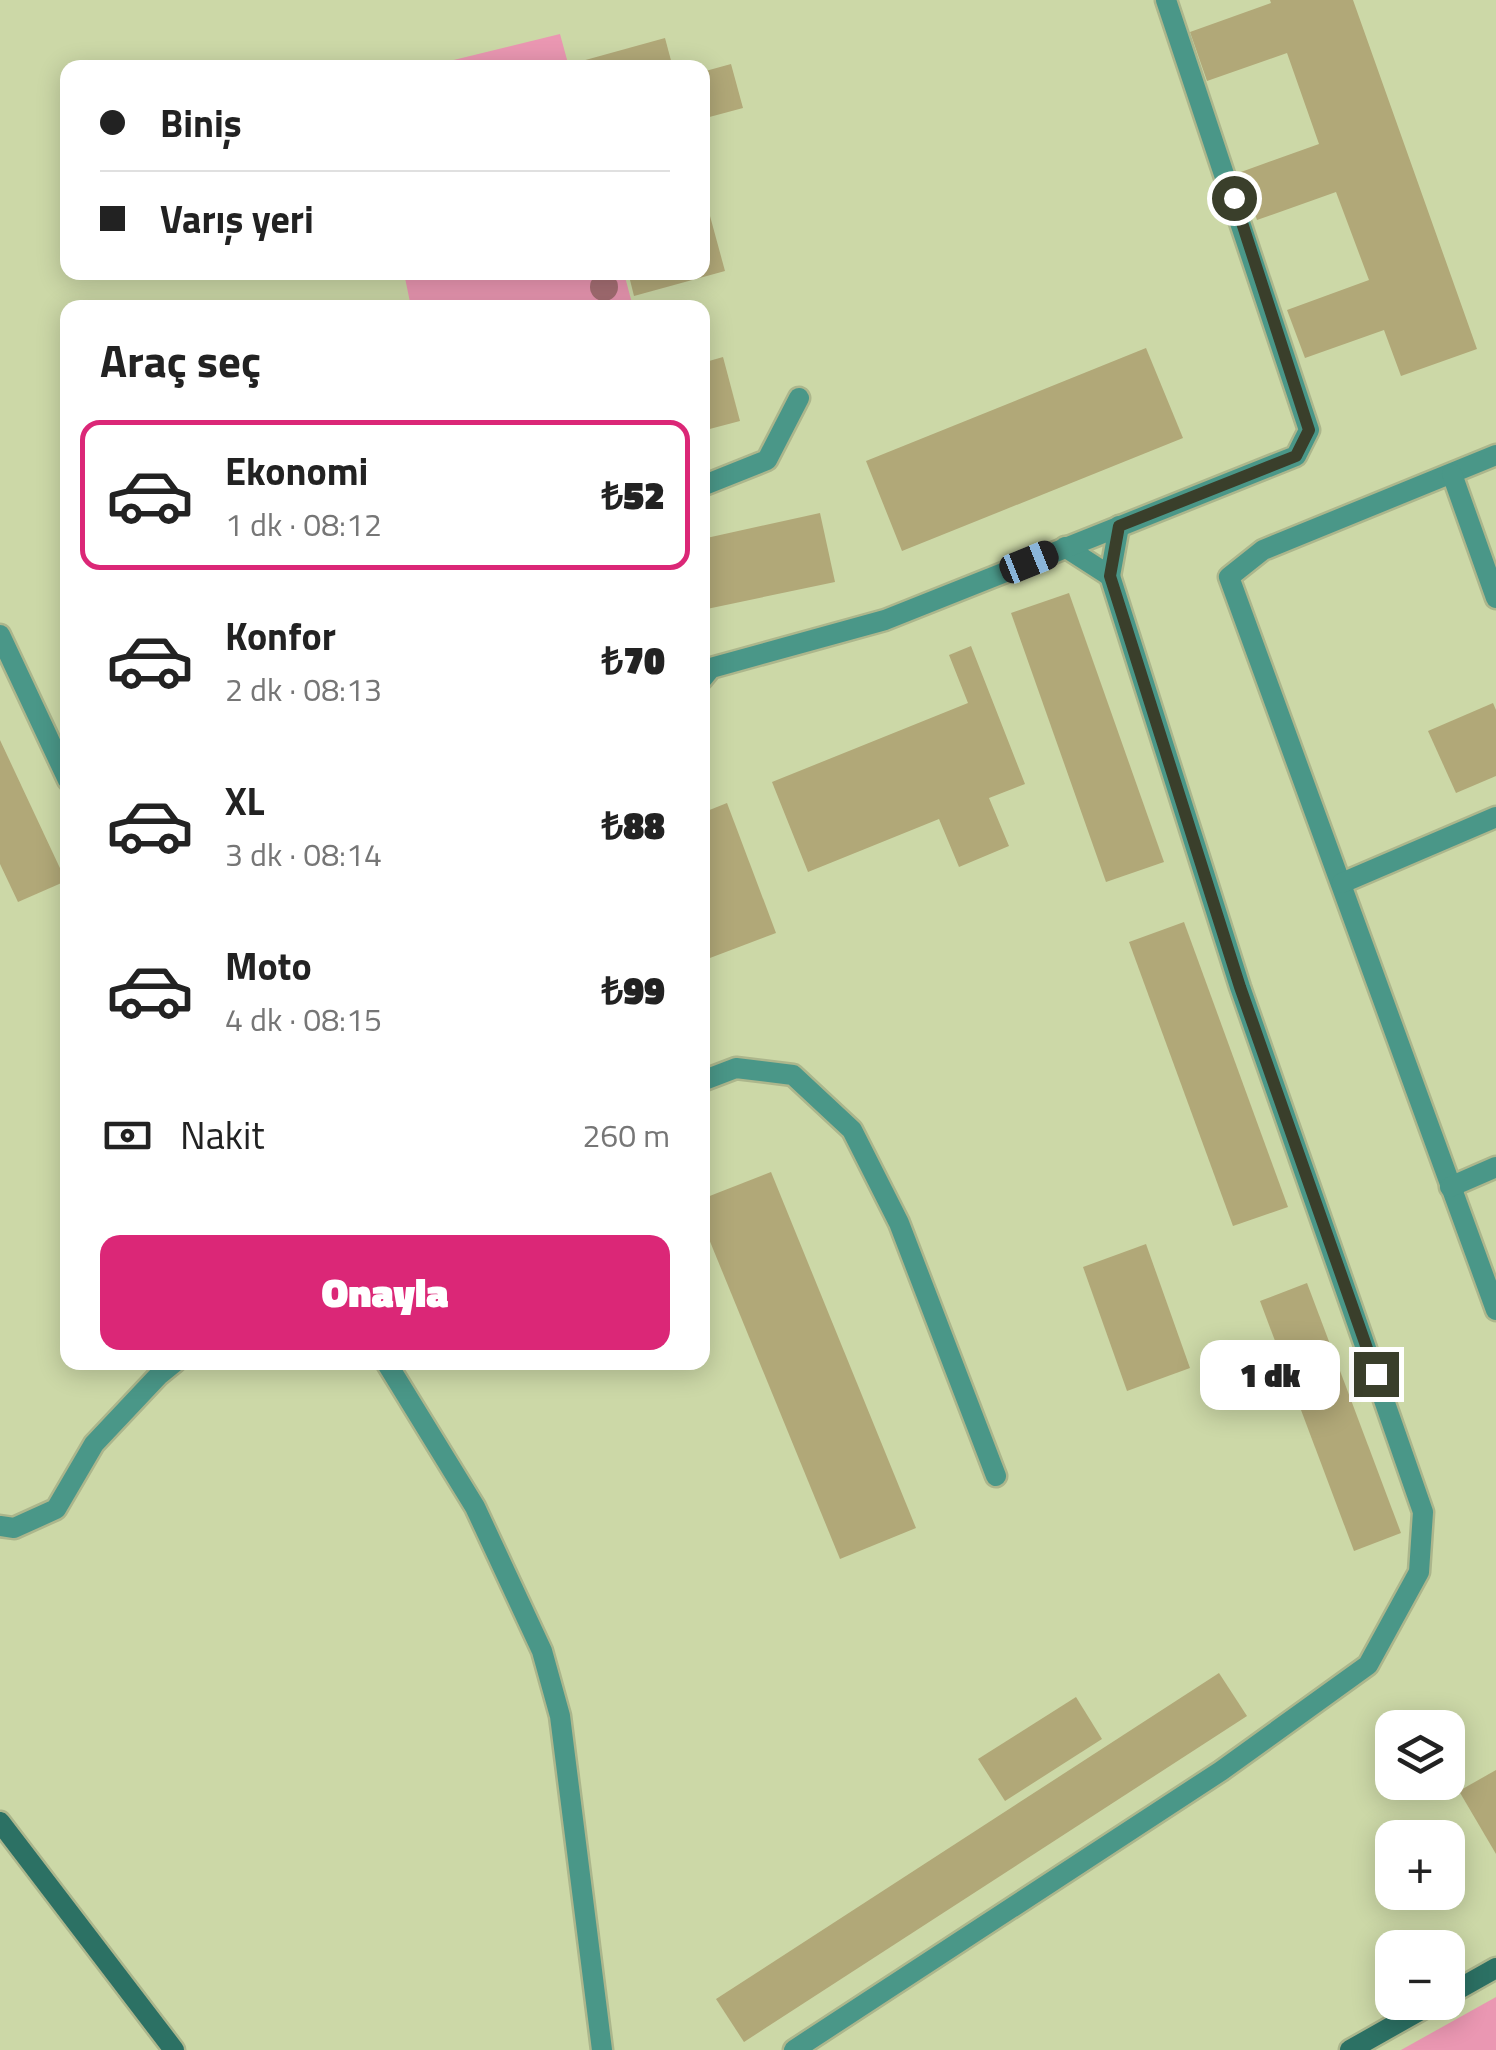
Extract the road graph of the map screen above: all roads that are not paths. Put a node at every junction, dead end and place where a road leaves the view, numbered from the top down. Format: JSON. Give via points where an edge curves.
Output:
{"nodes":[{"id":1,"x":1166,"y":0,"type":"edge"},
{"id":2,"x":799,"y":398,"type":"dead end"},
{"id":3,"x":1496,"y":456,"type":"edge"},
{"id":4,"x":1452,"y":474,"type":"junction"},
{"id":5,"x":710,"y":483,"type":"edge"},
{"id":6,"x":1119,"y":526,"type":"junction"},
{"id":7,"x":1065,"y":547,"type":"junction"},
{"id":8,"x":1110,"y":576,"type":"junction"},
{"id":9,"x":1496,"y":598,"type":"edge"},
{"id":10,"x":0,"y":636,"type":"edge"},
{"id":11,"x":710,"y":668,"type":"edge"},
{"id":12,"x":60,"y":763,"type":"edge"},
{"id":13,"x":1496,"y":816,"type":"edge"},
{"id":14,"x":1342,"y":883,"type":"junction"},
{"id":15,"x":710,"y":1078,"type":"edge"},
{"id":16,"x":1496,"y":1167,"type":"edge"},
{"id":17,"x":1450,"y":1186,"type":"junction"},
{"id":18,"x":1496,"y":1310,"type":"edge"},
{"id":19,"x":165,"y":1370,"type":"edge"},
{"id":20,"x":391,"y":1370,"type":"edge"},
{"id":21,"x":996,"y":1476,"type":"dead end"},
{"id":22,"x":0,"y":1526,"type":"edge"},
{"id":23,"x":0,"y":1822,"type":"edge"},
{"id":24,"x":1496,"y":1968,"type":"edge"},
{"id":25,"x":1465,"y":1985,"type":"edge"},
{"id":26,"x":1402,"y":2020,"type":"edge"},
{"id":27,"x":174,"y":2050,"type":"edge"},
{"id":28,"x":602,"y":2050,"type":"edge"},
{"id":29,"x":794,"y":2050,"type":"edge"},
{"id":30,"x":1350,"y":2050,"type":"edge"}],
"edges":[{"from":1,"to":6,"type":"street","via":[[1309,430],[1296,456]]},
{"from":2,"to":5,"type":"street","via":[[767,460]]},
{"from":3,"to":4,"type":"street"},
{"from":4,"to":9,"type":"street"},
{"from":4,"to":14,"type":"street","via":[[1263,550],[1229,577]]},
{"from":6,"to":7,"type":"street"},
{"from":6,"to":8,"type":"street"},
{"from":7,"to":8,"type":"street"},
{"from":7,"to":11,"type":"street","via":[[885,620]]},
{"from":8,"to":29,"type":"street","via":[[1240,987],[1423,1512],[1419,1572],[1368,1665],[1205,1781]]},
{"from":10,"to":12,"type":"street"},
{"from":13,"to":14,"type":"street"},
{"from":14,"to":17,"type":"street"},
{"from":15,"to":21,"type":"street","via":[[736,1068],[793,1076],[852,1130],[899,1223]]},
{"from":16,"to":17,"type":"street"},
{"from":17,"to":18,"type":"street"},
{"from":19,"to":22,"type":"street","via":[[94,1444],[56,1509],[14,1528]]},
{"from":20,"to":28,"type":"street","via":[[475,1507],[542,1651],[560,1716]]},
{"from":23,"to":27,"type":"street"},
{"from":24,"to":25,"type":"street"},
{"from":26,"to":30,"type":"street"}]}
